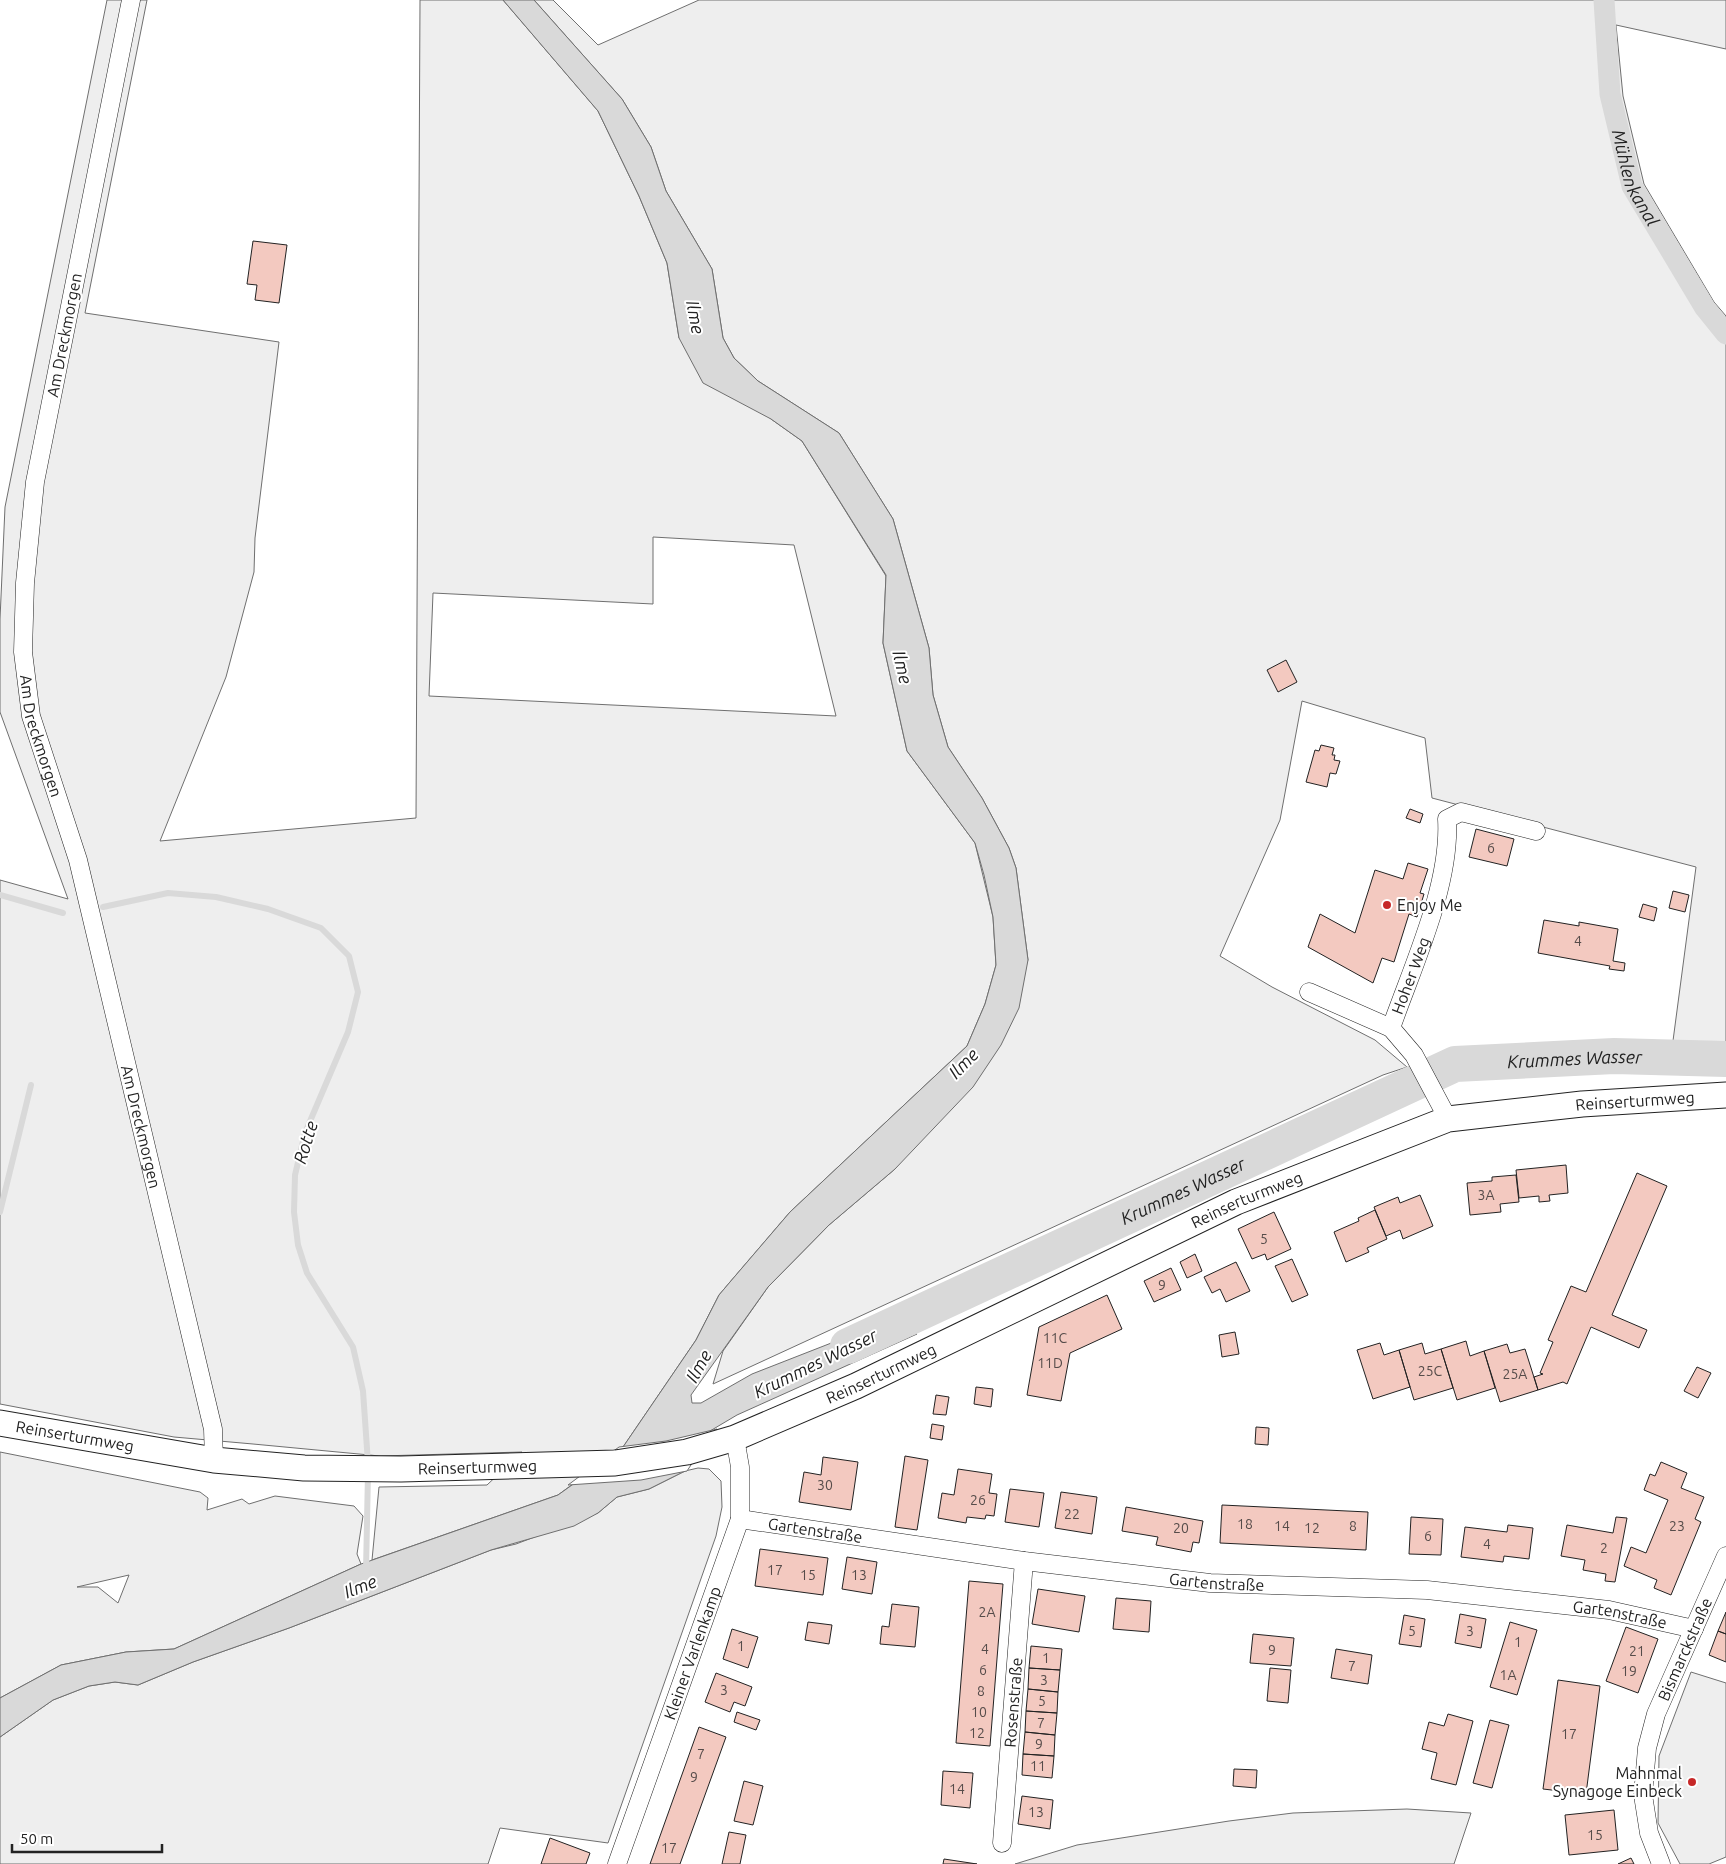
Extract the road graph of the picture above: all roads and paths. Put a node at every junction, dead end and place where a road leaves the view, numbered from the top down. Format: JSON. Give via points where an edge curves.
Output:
{"nodes":[{"id":1,"x":131,"y":0,"type":"edge"},
{"id":2,"x":1536,"y":831,"type":"dead end"},
{"id":3,"x":1308,"y":992,"type":"dead end"},
{"id":4,"x":1391,"y":1028,"type":"junction"},
{"id":5,"x":1726,"y":1095,"type":"edge"},
{"id":6,"x":1448,"y":1119,"type":"junction"},
{"id":7,"x":0,"y":1422,"type":"edge"},
{"id":8,"x":735,"y":1438,"type":"junction"},
{"id":9,"x":214,"y":1460,"type":"junction"},
{"id":10,"x":740,"y":1519,"type":"junction"},
{"id":11,"x":1726,"y":1556,"type":"edge"},
{"id":12,"x":1024,"y":1561,"type":"junction"},
{"id":13,"x":1694,"y":1629,"type":"junction"},
{"id":14,"x":1002,"y":1843,"type":"dead end"},
{"id":15,"x":617,"y":1864,"type":"edge"},
{"id":16,"x":1661,"y":1864,"type":"edge"}],
"edges":[{"from":1,"to":9,"type":"street","name":"Am Dreckmorgen","via":[[35,482],[25,582],[23,652],[31,716],[80,869],[213,1430]]},
{"from":2,"to":4,"type":"street","name":"Hoher Weg","via":[[1461,812],[1447,819],[1448,840],[1441,885]]},
{"from":3,"to":4,"type":"street"},
{"from":4,"to":6,"type":"street","name":"Hoher Weg","via":[[1414,1055]]},
{"from":5,"to":6,"type":"main road","name":"Reinserturmweg","via":[[1582,1104]]},
{"from":6,"to":8,"type":"main road","name":"Reinserturmweg","via":[[1236,1202],[856,1386]]},
{"from":7,"to":9,"type":"main road","name":"Reinserturmweg"},
{"from":8,"to":9,"type":"main road","name":"Reinserturmweg","via":[[687,1452],[615,1463],[348,1470]]},
{"from":8,"to":10,"type":"street","name":"Kleiner Varlenkamp","via":[[740,1467]]},
{"from":10,"to":12,"type":"street","name":"Gartenstraße"},
{"from":10,"to":15,"type":"street","name":"Kleiner Varlenkamp"},
{"from":11,"to":13,"type":"street","name":"Bismarckstraße"},
{"from":12,"to":13,"type":"street","name":"Gartenstraße","via":[[1210,1583],[1427,1590],[1609,1610]]},
{"from":12,"to":14,"type":"street","name":"Rosenstraße"},
{"from":13,"to":16,"type":"street","name":"Bismarckstraße","via":[[1656,1714],[1647,1748],[1643,1796],[1648,1833]]}]}
